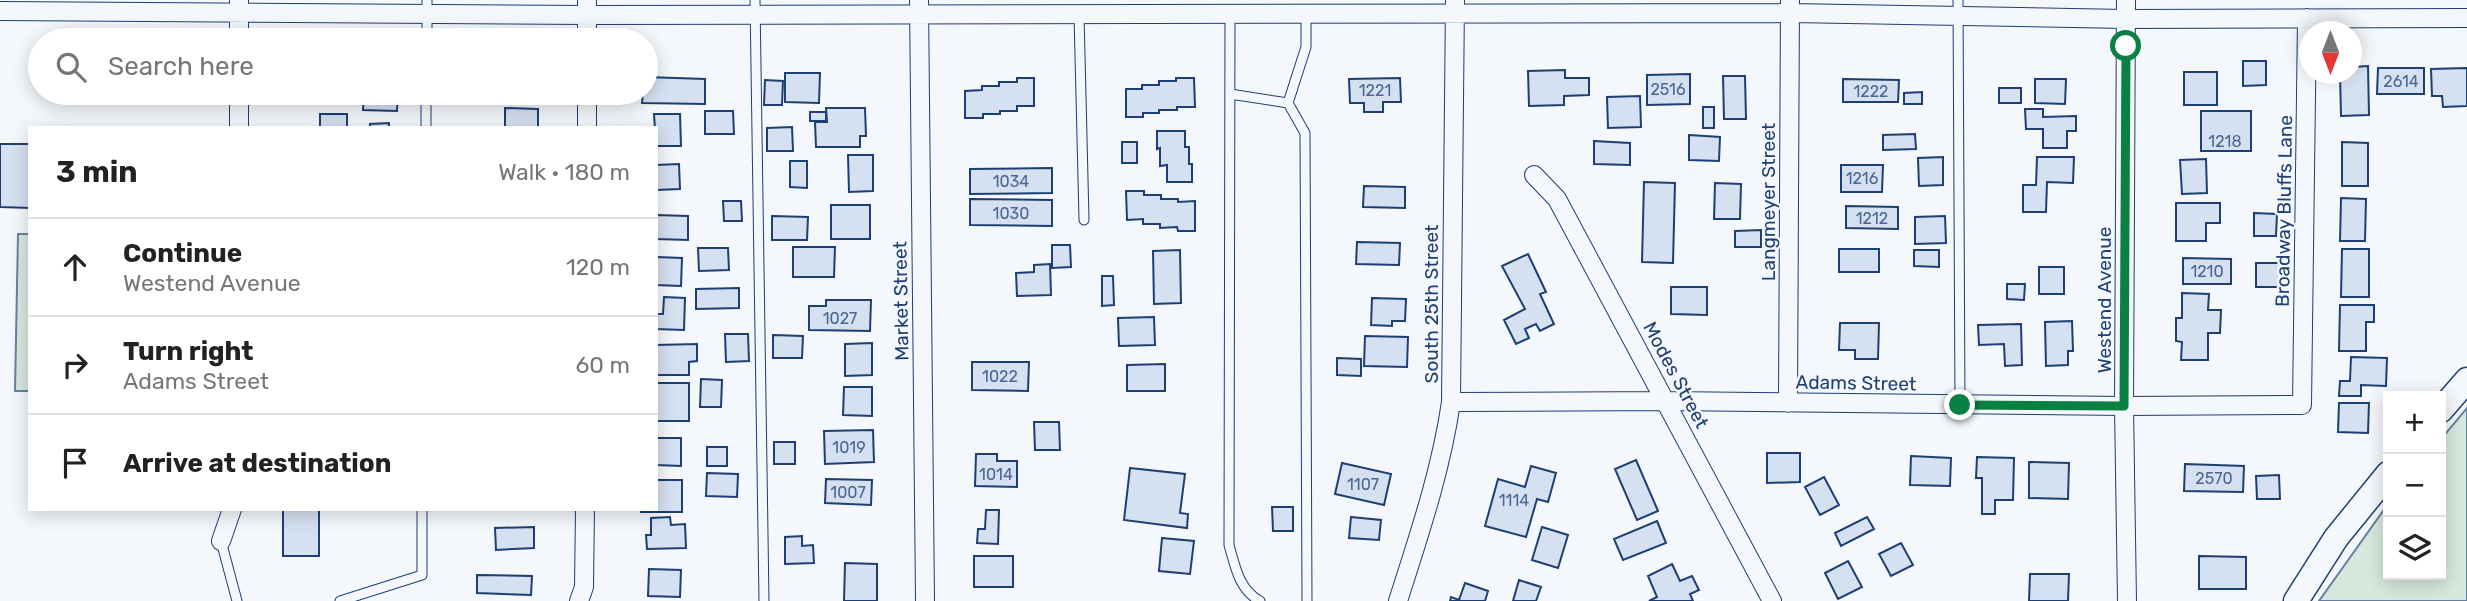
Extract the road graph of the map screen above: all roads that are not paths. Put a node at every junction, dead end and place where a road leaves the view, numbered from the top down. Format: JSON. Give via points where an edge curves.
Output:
{"nodes":[{"id":1,"x":2126,"y":0,"type":"edge"},
{"id":2,"x":239,"y":6,"type":"edge"},
{"id":3,"x":1790,"y":6,"type":"edge"},
{"id":4,"x":427,"y":7,"type":"edge"},
{"id":5,"x":587,"y":7,"type":"edge"},
{"id":6,"x":755,"y":7,"type":"edge"},
{"id":7,"x":919,"y":7,"type":"edge"},
{"id":8,"x":1455,"y":7,"type":"edge"},
{"id":9,"x":1631,"y":7,"type":"edge"},
{"id":10,"x":1236,"y":9,"type":"edge"},
{"id":11,"x":1958,"y":9,"type":"edge"},
{"id":12,"x":0,"y":11,"type":"edge"},
{"id":13,"x":1087,"y":12,"type":"junction"},
{"id":14,"x":1306,"y":13,"type":"junction"},
{"id":15,"x":2307,"y":18,"type":"junction"},
{"id":16,"x":2467,"y":18,"type":"edge"},
{"id":17,"x":2126,"y":19,"type":"junction"},
{"id":18,"x":239,"y":28,"type":"edge"},
{"id":19,"x":427,"y":28,"type":"edge"},
{"id":20,"x":587,"y":28,"type":"edge"},
{"id":21,"x":1230,"y":94,"type":"junction"},
{"id":22,"x":1288,"y":103,"type":"junction"},
{"id":23,"x":239,"y":105,"type":"edge"},
{"id":24,"x":426,"y":105,"type":"edge"},
{"id":25,"x":587,"y":105,"type":"edge"},
{"id":26,"x":239,"y":126,"type":"edge"},
{"id":27,"x":426,"y":126,"type":"edge"},
{"id":28,"x":587,"y":126,"type":"edge"},
{"id":29,"x":1534,"y":175,"type":"dead end"},
{"id":30,"x":1084,"y":220,"type":"dead end"},
{"id":31,"x":2467,"y":380,"type":"edge"},
{"id":32,"x":1666,"y":401,"type":"junction"},
{"id":33,"x":1451,"y":402,"type":"junction"},
{"id":34,"x":1788,"y":403,"type":"junction"},
{"id":35,"x":2446,"y":404,"type":"edge"},
{"id":36,"x":1960,"y":405,"type":"junction"},
{"id":37,"x":2302,"y":405,"type":"joint"},
{"id":38,"x":2124,"y":406,"type":"junction"},
{"id":39,"x":2383,"y":480,"type":"edge"},
{"id":40,"x":231,"y":511,"type":"edge"},
{"id":41,"x":422,"y":511,"type":"edge"},
{"id":42,"x":585,"y":511,"type":"edge"},
{"id":43,"x":221,"y":541,"type":"joint"},
{"id":44,"x":582,"y":594,"type":"edge"},
{"id":45,"x":237,"y":601,"type":"edge"},
{"id":46,"x":340,"y":601,"type":"edge"},
{"id":47,"x":764,"y":601,"type":"edge"},
{"id":48,"x":925,"y":601,"type":"edge"},
{"id":49,"x":1260,"y":601,"type":"edge"},
{"id":50,"x":1307,"y":601,"type":"edge"},
{"id":51,"x":1398,"y":601,"type":"edge"},
{"id":52,"x":1772,"y":601,"type":"edge"},
{"id":53,"x":2127,"y":601,"type":"edge"},
{"id":54,"x":2296,"y":601,"type":"edge"}],
"edges":[{"from":1,"to":17,"type":"street","name":"Westend Avenue"},
{"from":2,"to":4,"type":"street"},
{"from":2,"to":12,"type":"street"},
{"from":2,"to":18,"type":"street"},
{"from":3,"to":9,"type":"street"},
{"from":3,"to":11,"type":"street"},
{"from":3,"to":34,"type":"street","name":"Langmeyer Street"},
{"from":4,"to":5,"type":"street"},
{"from":4,"to":19,"type":"lane"},
{"from":5,"to":6,"type":"street"},
{"from":5,"to":20,"type":"street"},
{"from":6,"to":7,"type":"street"},
{"from":6,"to":47,"type":"lane"},
{"from":7,"to":13,"type":"street"},
{"from":7,"to":48,"type":"street","name":"Market Street"},
{"from":8,"to":9,"type":"street"},
{"from":8,"to":14,"type":"street"},
{"from":8,"to":33,"type":"street","name":"South 25th Street"},
{"from":10,"to":13,"type":"street"},
{"from":10,"to":14,"type":"street"},
{"from":10,"to":21,"type":"lane"},
{"from":11,"to":17,"type":"street"},
{"from":11,"to":36,"type":"lane"},
{"from":13,"to":30,"type":"lane"},
{"from":14,"to":22,"type":"lane","via":[[1306,47]]},
{"from":15,"to":16,"type":"street"},
{"from":15,"to":17,"type":"street"},
{"from":15,"to":37,"type":"street","name":"Broadway Bluffs Lane"},
{"from":17,"to":38,"type":"street","name":"Westend Avenue"},
{"from":21,"to":22,"type":"lane"},
{"from":21,"to":49,"type":"lane","via":[[1229,545],[1239,579],[1251,597]]},
{"from":22,"to":50,"type":"lane","via":[[1305,133]]},
{"from":23,"to":26,"type":"street"},
{"from":24,"to":27,"type":"lane"},
{"from":25,"to":28,"type":"street"},
{"from":29,"to":32,"type":"street","name":"Modes Street","via":[[1557,199]]},
{"from":31,"to":35,"type":"street"},
{"from":32,"to":33,"type":"street","name":"Adams Street"},
{"from":32,"to":34,"type":"street","name":"Adams Street"},
{"from":32,"to":52,"type":"street","name":"Modes Street"},
{"from":33,"to":51,"type":"street","name":"South 25th Street","via":[[1434,489]]},
{"from":34,"to":36,"type":"street","name":"Adams Street"},
{"from":36,"to":38,"type":"street","name":"Adams Street"},
{"from":37,"to":38,"type":"street","name":"Adams Street"},
{"from":38,"to":53,"type":"street","name":"Westend Avenue"},
{"from":39,"to":54,"type":"street","via":[[2336,538]]},
{"from":40,"to":43,"type":"street"},
{"from":41,"to":46,"type":"lane","via":[[422,575]]},
{"from":42,"to":44,"type":"street"},
{"from":43,"to":45,"type":"lane"}]}
